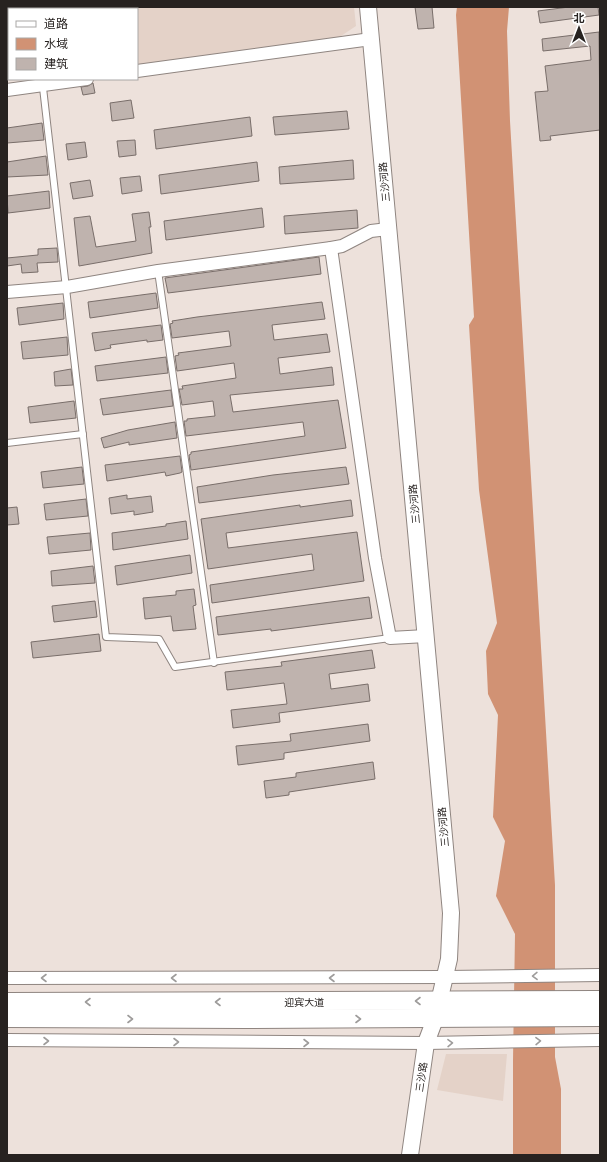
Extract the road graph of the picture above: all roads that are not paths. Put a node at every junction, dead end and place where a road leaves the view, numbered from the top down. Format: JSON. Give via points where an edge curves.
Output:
{"nodes":[{"id":1,"x":368,"y":7,"type":"edge"},
{"id":2,"x":371,"y":39,"type":"junction"},
{"id":3,"x":138,"y":71,"type":"edge"},
{"id":4,"x":72,"y":80,"type":"edge"},
{"id":5,"x":43,"y":82,"type":"edge"},
{"id":6,"x":7,"y":90,"type":"edge"},
{"id":7,"x":388,"y":229,"type":"junction"},
{"id":8,"x":331,"y":248,"type":"junction"},
{"id":9,"x":158,"y":271,"type":"junction"},
{"id":10,"x":67,"y":287,"type":"junction"},
{"id":11,"x":7,"y":292,"type":"edge"},
{"id":12,"x":83,"y":434,"type":"junction"},
{"id":13,"x":7,"y":442,"type":"edge"},
{"id":14,"x":426,"y":636,"type":"junction"},
{"id":15,"x":390,"y":638,"type":"junction"},
{"id":16,"x":214,"y":663,"type":"junction"},
{"id":17,"x":600,"y":975,"type":"edge"},
{"id":18,"x":446,"y":977,"type":"junction"},
{"id":19,"x":7,"y":978,"type":"edge"},
{"id":20,"x":600,"y":1000,"type":"edge"},
{"id":21,"x":439,"y":1001,"type":"junction"},
{"id":22,"x":7,"y":1002,"type":"edge"},
{"id":23,"x":244,"y":1011,"type":"junction"},
{"id":24,"x":600,"y":1017,"type":"edge"},
{"id":25,"x":7,"y":1018,"type":"edge"},
{"id":26,"x":434,"y":1019,"type":"junction"},
{"id":27,"x":7,"y":1040,"type":"edge"},
{"id":28,"x":600,"y":1040,"type":"edge"},
{"id":29,"x":426,"y":1043,"type":"junction"},
{"id":30,"x":410,"y":1155,"type":"edge"}],
"edges":[{"from":1,"to":2,"type":"street","name":"三沙河路"},
{"from":2,"to":3,"type":"street"},
{"from":2,"to":7,"type":"street","name":"三沙河路"},
{"from":4,"to":5,"type":"street"},
{"from":5,"to":6,"type":"street"},
{"from":5,"to":10,"type":"lane"},
{"from":7,"to":8,"type":"street","via":[[371,231],[342,246]]},
{"from":7,"to":14,"type":"street","name":"三沙河路"},
{"from":8,"to":9,"type":"street"},
{"from":8,"to":15,"type":"street","via":[[375,558]]},
{"from":9,"to":10,"type":"street"},
{"from":9,"to":16,"type":"lane"},
{"from":10,"to":11,"type":"street"},
{"from":10,"to":12,"type":"lane"},
{"from":12,"to":13,"type":"lane"},
{"from":12,"to":16,"type":"lane","via":[[106,637],[158,639],[175,668]]},
{"from":14,"to":15,"type":"street"},
{"from":14,"to":18,"type":"street","name":"三沙河路","via":[[451,913]]},
{"from":15,"to":16,"type":"lane"},
{"from":17,"to":18,"type":"street","one_way":true},
{"from":18,"to":19,"type":"street","one_way":true},
{"from":18,"to":21,"type":"street","name":"三沙河路"},
{"from":20,"to":21,"type":"main road","name":"迎宾大道"},
{"from":21,"to":23,"type":"main road","name":"迎宾大道","one_way":true},
{"from":21,"to":26,"type":"street","name":"三沙路"},
{"from":23,"to":22,"type":"main road","name":"迎宾大道","one_way":true},
{"from":25,"to":23,"type":"main road","name":"迎宾大道","one_way":true},
{"from":23,"to":26,"type":"main road","name":"迎宾大道","one_way":true},
{"from":24,"to":26,"type":"main road","name":"迎宾大道"},
{"from":26,"to":29,"type":"street","name":"三沙路"},
{"from":27,"to":29,"type":"street","one_way":true},
{"from":29,"to":28,"type":"street","one_way":true},
{"from":29,"to":30,"type":"street","name":"三沙路"}]}
